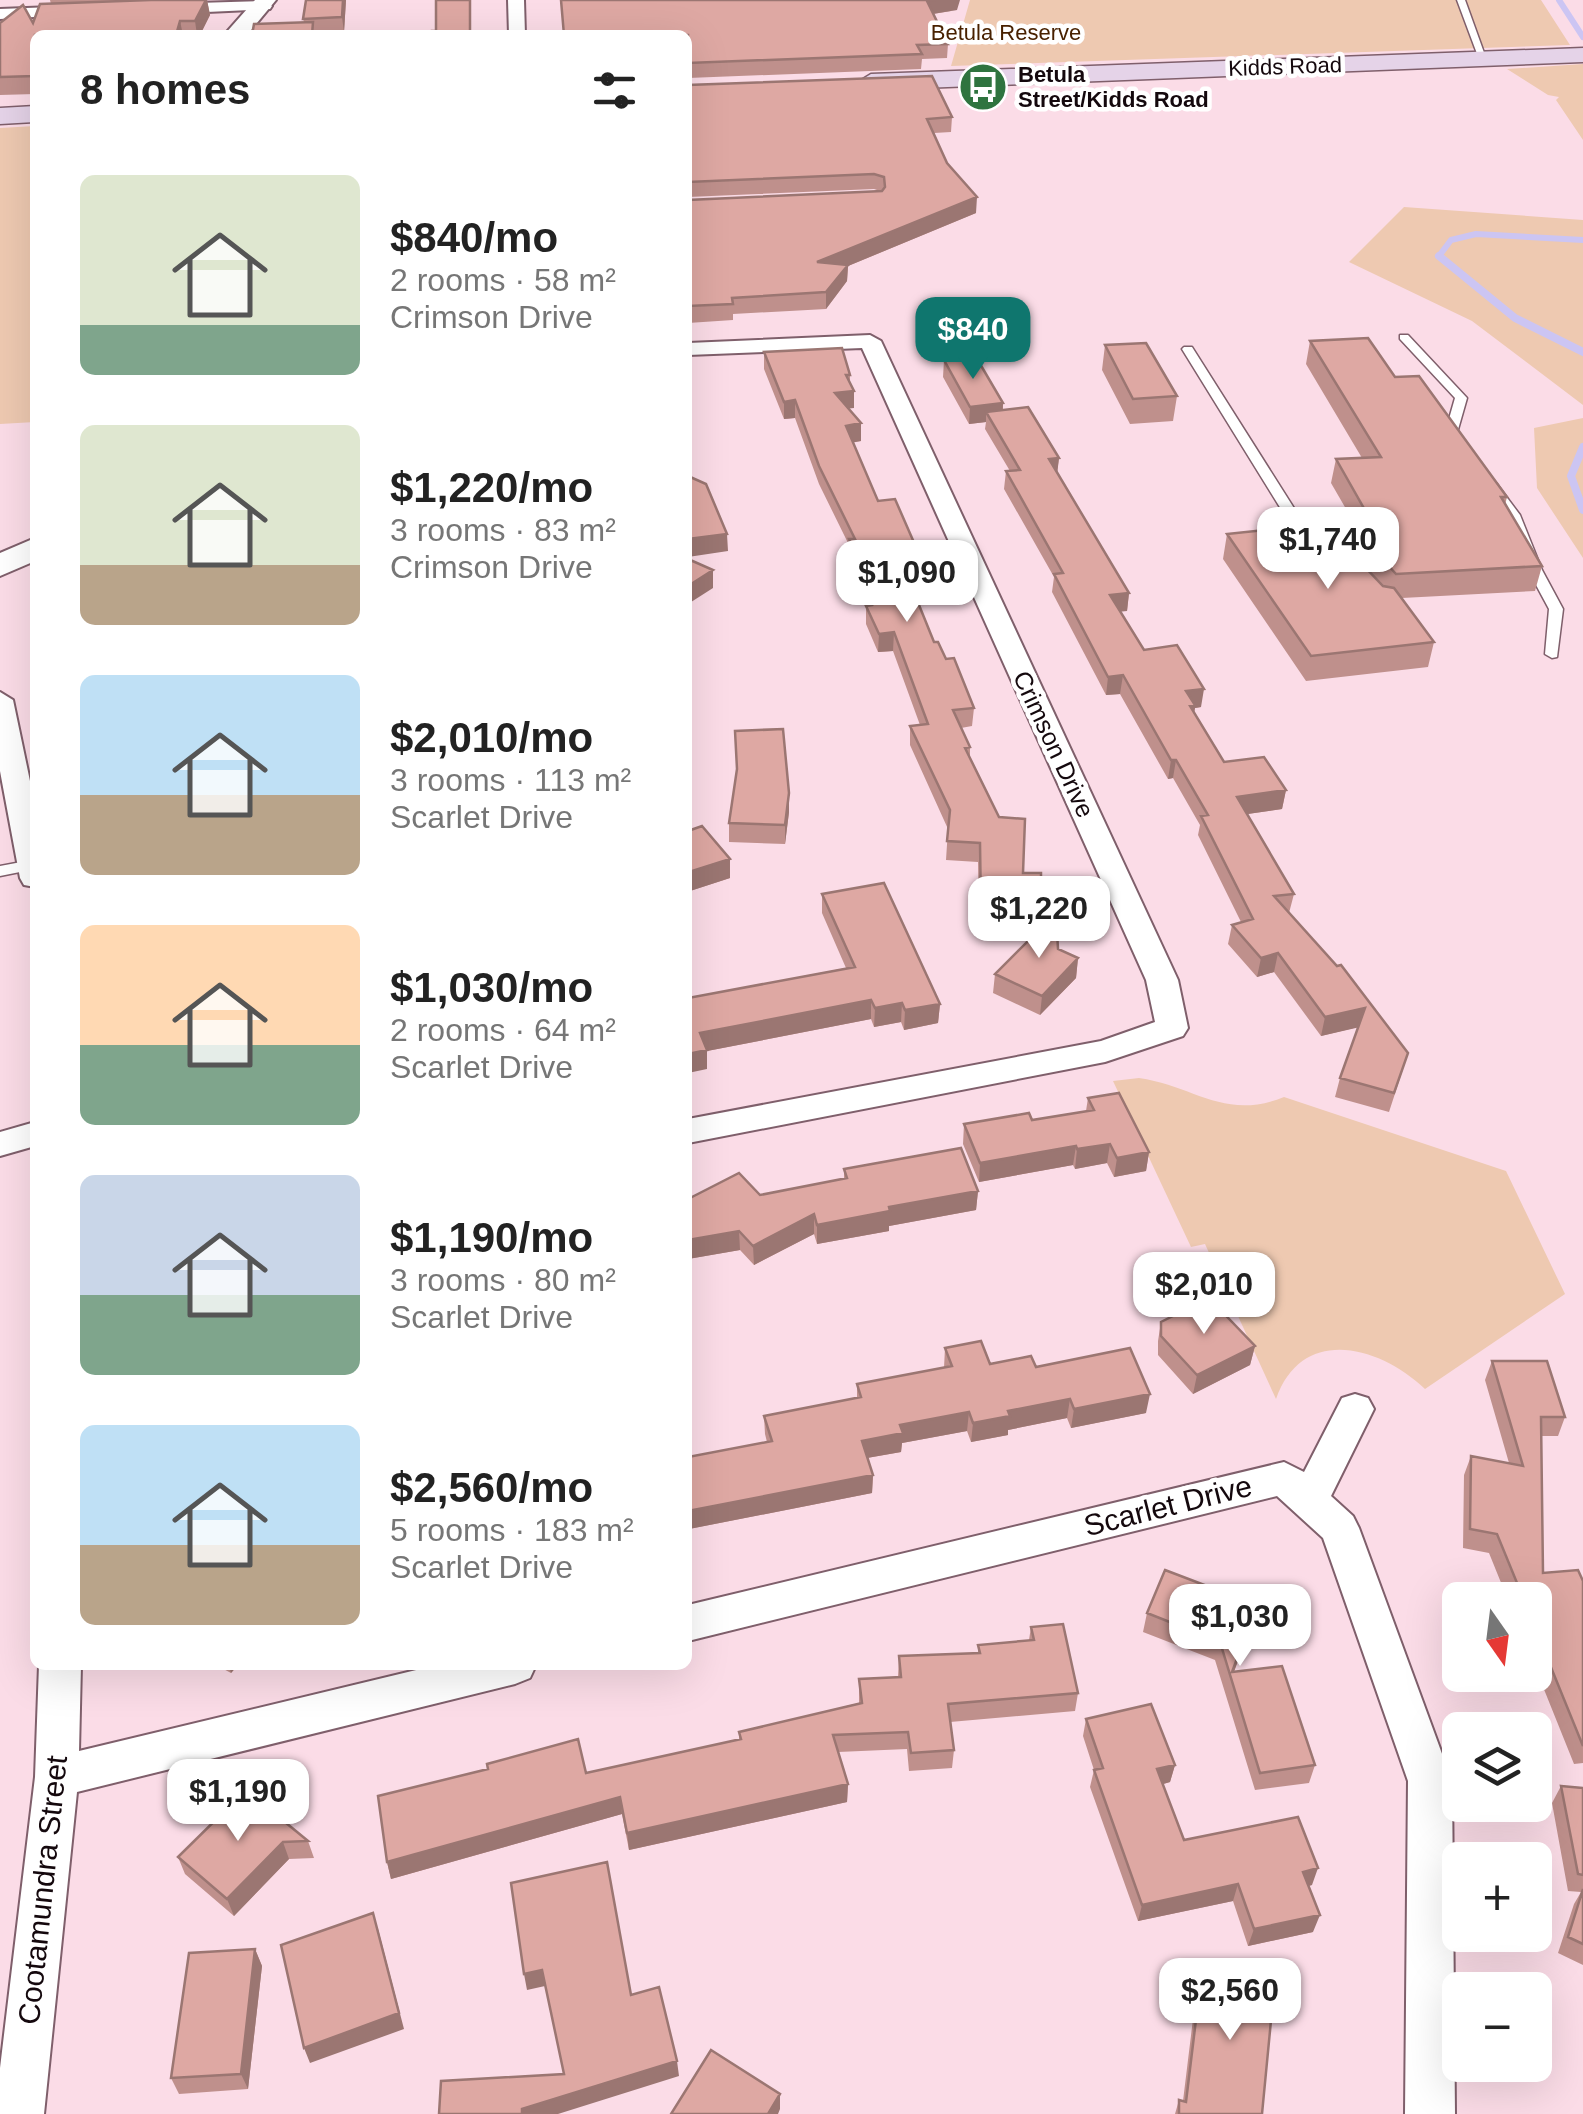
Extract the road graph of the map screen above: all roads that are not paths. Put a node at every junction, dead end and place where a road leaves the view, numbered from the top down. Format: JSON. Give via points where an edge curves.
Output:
{"nodes":[{"id":1,"x":516,"y":0,"type":"edge"},
{"id":2,"x":1461,"y":0,"type":"edge"},
{"id":3,"x":265,"y":3,"type":"edge"},
{"id":4,"x":7,"y":9,"type":"edge"},
{"id":5,"x":146,"y":9,"type":"edge"},
{"id":6,"x":106,"y":10,"type":"edge"},
{"id":7,"x":239,"y":30,"type":"edge"},
{"id":8,"x":517,"y":30,"type":"edge"},
{"id":9,"x":1583,"y":55,"type":"edge"},
{"id":10,"x":1484,"y":59,"type":"junction"},
{"id":11,"x":841,"y":84,"type":"edge"},
{"id":12,"x":30,"y":114,"type":"edge"},
{"id":13,"x":0,"y":116,"type":"edge"},
{"id":14,"x":1404,"y":337,"type":"dead end"},
{"id":15,"x":692,"y":349,"type":"edge"},
{"id":16,"x":1188,"y":349,"type":"dead end"},
{"id":17,"x":1472,"y":461,"type":"edge"},
{"id":18,"x":1482,"y":474,"type":"edge"},
{"id":19,"x":1331,"y":545,"type":"edge"},
{"id":20,"x":30,"y":551,"type":"edge"},
{"id":21,"x":0,"y":566,"type":"edge"},
{"id":22,"x":1552,"y":654,"type":"dead end"},
{"id":23,"x":0,"y":700,"type":"edge"},
{"id":24,"x":30,"y":852,"type":"edge"},
{"id":25,"x":0,"y":871,"type":"edge"},
{"id":26,"x":30,"y":872,"type":"edge"},
{"id":27,"x":692,"y":1131,"type":"edge"},
{"id":28,"x":30,"y":1135,"type":"edge"},
{"id":29,"x":0,"y":1144,"type":"edge"},
{"id":30,"x":1356,"y":1409,"type":"dead end"},
{"id":31,"x":1309,"y":1501,"type":"junction"},
{"id":32,"x":692,"y":1622,"type":"edge"},
{"id":33,"x":60,"y":1670,"type":"edge"},
{"id":34,"x":495,"y":1670,"type":"edge"},
{"id":35,"x":57,"y":1776,"type":"junction"},
{"id":36,"x":19,"y":2114,"type":"edge"},
{"id":37,"x":1430,"y":2114,"type":"edge"}],
"edges":[{"from":1,"to":8,"type":"street"},
{"from":2,"to":10,"type":"lane"},
{"from":3,"to":5,"type":"street"},
{"from":3,"to":7,"type":"street"},
{"from":4,"to":6,"type":"street"},
{"from":9,"to":10,"type":"main road","name":"Kidds Road"},
{"from":10,"to":11,"type":"main road","name":"Kidds Road"},
{"from":12,"to":13,"type":"main road"},
{"from":14,"to":17,"type":"lane","via":[[1461,398],[1451,434]]},
{"from":15,"to":27,"type":"street","name":"Crimson Drive","via":[[870,341],[1162,980],[1172,1028],[1105,1051]]},
{"from":16,"to":19,"type":"lane","via":[[1298,527]]},
{"from":18,"to":22,"type":"lane","via":[[1514,515],[1556,609]]},
{"from":20,"to":21,"type":"street"},
{"from":23,"to":24,"type":"street"},
{"from":25,"to":26,"type":"lane"},
{"from":28,"to":29,"type":"street"},
{"from":30,"to":31,"type":"street"},
{"from":31,"to":32,"type":"street","name":"Scarlet Drive","via":[[1284,1478]]},
{"from":31,"to":37,"type":"street","name":"Scarlet Drive","via":[[1339,1528],[1430,1780]]},
{"from":33,"to":35,"type":"street","name":"Cootamundra Street"},
{"from":34,"to":35,"type":"street"},
{"from":35,"to":36,"type":"street","name":"Cootamundra Street"}]}
